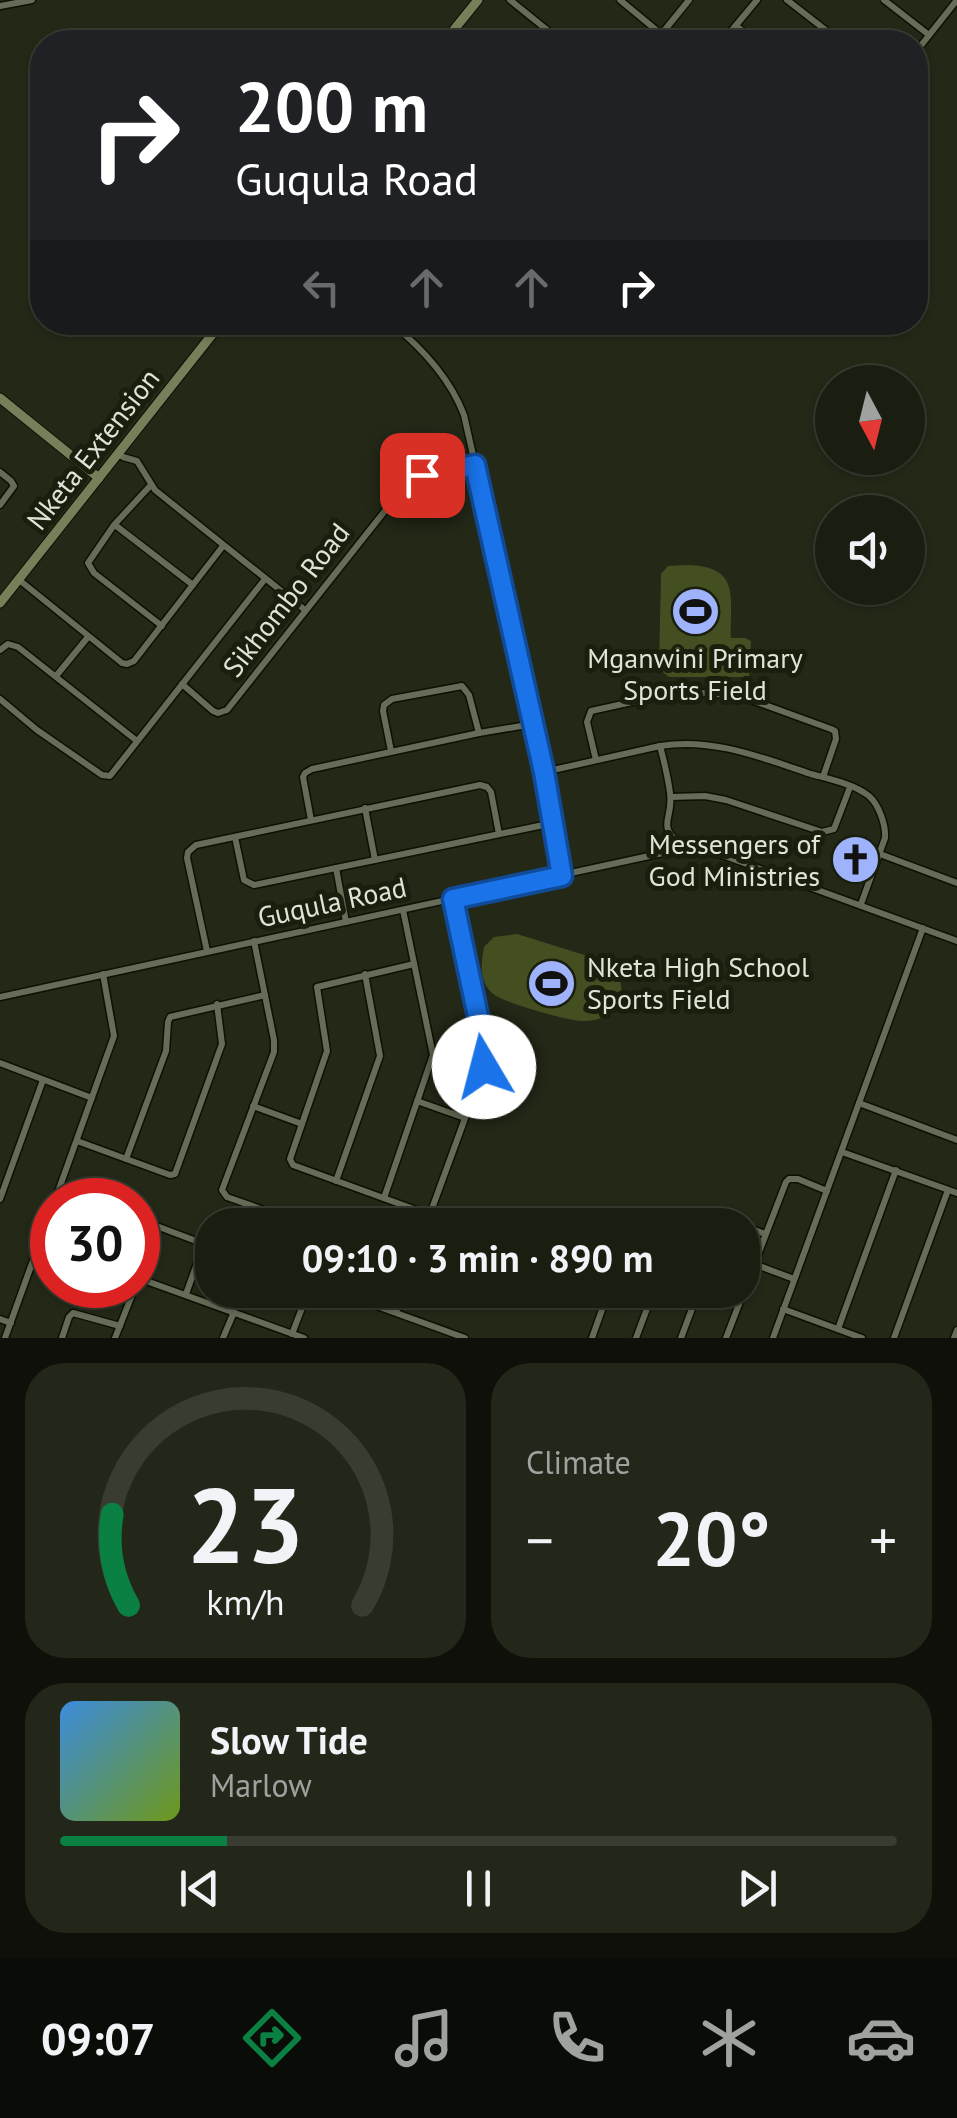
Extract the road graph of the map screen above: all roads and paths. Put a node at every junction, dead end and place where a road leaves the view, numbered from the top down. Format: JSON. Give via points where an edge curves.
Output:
{"nodes":[{"id":1,"x":32,"y":0,"type":"edge"},
{"id":2,"x":478,"y":0,"type":"edge"},
{"id":3,"x":510,"y":0,"type":"edge"},
{"id":4,"x":622,"y":0,"type":"edge"},
{"id":5,"x":689,"y":0,"type":"edge"},
{"id":6,"x":757,"y":0,"type":"edge"},
{"id":7,"x":787,"y":0,"type":"edge"},
{"id":8,"x":886,"y":0,"type":"edge"},
{"id":9,"x":956,"y":0,"type":"edge"},
{"id":10,"x":0,"y":6,"type":"edge"},
{"id":11,"x":736,"y":26,"type":"junction"},
{"id":12,"x":454,"y":30,"type":"edge"},
{"id":13,"x":547,"y":30,"type":"edge"},
{"id":14,"x":656,"y":30,"type":"edge"},
{"id":15,"x":664,"y":30,"type":"edge"},
{"id":16,"x":732,"y":30,"type":"edge"},
{"id":17,"x":741,"y":30,"type":"edge"},
{"id":18,"x":826,"y":30,"type":"edge"},
{"id":19,"x":923,"y":30,"type":"edge"},
{"id":20,"x":929,"y":35,"type":"edge"},
{"id":21,"x":212,"y":335,"type":"edge"},
{"id":22,"x":404,"y":335,"type":"edge"},
{"id":23,"x":0,"y":398,"type":"edge"},
{"id":24,"x":122,"y":456,"type":"junction"},
{"id":25,"x":475,"y":465,"type":"junction"},
{"id":26,"x":0,"y":472,"type":"edge"},
{"id":27,"x":99,"y":478,"type":"junction"},
{"id":28,"x":150,"y":486,"type":"junction"},
{"id":29,"x":0,"y":505,"type":"edge"},
{"id":30,"x":114,"y":525,"type":"junction"},
{"id":31,"x":223,"y":546,"type":"junction"},
{"id":32,"x":265,"y":579,"type":"junction"},
{"id":33,"x":18,"y":580,"type":"junction"},
{"id":34,"x":193,"y":585,"type":"junction"},
{"id":35,"x":0,"y":603,"type":"edge"},
{"id":36,"x":306,"y":610,"type":"junction"},
{"id":37,"x":162,"y":626,"type":"junction"},
{"id":38,"x":88,"y":636,"type":"junction"},
{"id":39,"x":0,"y":650,"type":"edge"},
{"id":40,"x":56,"y":676,"type":"junction"},
{"id":41,"x":182,"y":684,"type":"junction"},
{"id":42,"x":0,"y":699,"type":"edge"},
{"id":43,"x":533,"y":724,"type":"junction"},
{"id":44,"x":479,"y":733,"type":"junction"},
{"id":45,"x":137,"y":741,"type":"junction"},
{"id":46,"x":660,"y":746,"type":"junction"},
{"id":47,"x":391,"y":751,"type":"junction"},
{"id":48,"x":596,"y":760,"type":"junction"},
{"id":49,"x":544,"y":772,"type":"junction"},
{"id":50,"x":823,"y":777,"type":"junction"},
{"id":51,"x":850,"y":787,"type":"junction"},
{"id":52,"x":671,"y":797,"type":"junction"},
{"id":53,"x":365,"y":808,"type":"junction"},
{"id":54,"x":310,"y":820,"type":"junction"},
{"id":55,"x":553,"y":823,"type":"junction"},
{"id":56,"x":499,"y":834,"type":"junction"},
{"id":57,"x":235,"y":837,"type":"junction"},
{"id":58,"x":686,"y":848,"type":"junction"},
{"id":59,"x":880,"y":854,"type":"junction"},
{"id":60,"x":375,"y":860,"type":"junction"},
{"id":61,"x":336,"y":868,"type":"junction"},
{"id":62,"x":562,"y":876,"type":"junction"},
{"id":63,"x":957,"y":883,"type":"edge"},
{"id":64,"x":453,"y":899,"type":"junction"},
{"id":65,"x":860,"y":904,"type":"junction"},
{"id":66,"x":403,"y":910,"type":"junction"},
{"id":67,"x":346,"y":922,"type":"junction"},
{"id":68,"x":923,"y":928,"type":"junction"},
{"id":69,"x":254,"y":941,"type":"junction"},
{"id":70,"x":957,"y":941,"type":"edge"},
{"id":71,"x":208,"y":952,"type":"junction"},
{"id":72,"x":414,"y":964,"type":"junction"},
{"id":73,"x":103,"y":974,"type":"junction"},
{"id":74,"x":364,"y":974,"type":"junction"},
{"id":75,"x":265,"y":995,"type":"junction"},
{"id":76,"x":0,"y":997,"type":"edge"},
{"id":77,"x":217,"y":1004,"type":"junction"},
{"id":78,"x":0,"y":1063,"type":"edge"},
{"id":79,"x":43,"y":1080,"type":"junction"},
{"id":80,"x":92,"y":1098,"type":"junction"},
{"id":81,"x":417,"y":1101,"type":"junction"},
{"id":82,"x":859,"y":1103,"type":"junction"},
{"id":83,"x":254,"y":1106,"type":"junction"},
{"id":84,"x":464,"y":1118,"type":"junction"},
{"id":85,"x":302,"y":1124,"type":"junction"},
{"id":86,"x":957,"y":1140,"type":"edge"},
{"id":87,"x":77,"y":1141,"type":"junction"},
{"id":88,"x":842,"y":1152,"type":"junction"},
{"id":89,"x":126,"y":1159,"type":"junction"},
{"id":90,"x":896,"y":1170,"type":"junction"},
{"id":91,"x":0,"y":1171,"type":"edge"},
{"id":92,"x":9,"y":1175,"type":"junction"},
{"id":93,"x":64,"y":1178,"type":"edge"},
{"id":94,"x":336,"y":1181,"type":"junction"},
{"id":95,"x":948,"y":1190,"type":"junction"},
{"id":96,"x":827,"y":1191,"type":"junction"},
{"id":97,"x":957,"y":1193,"type":"edge"},
{"id":98,"x":384,"y":1198,"type":"junction"},
{"id":99,"x":0,"y":1199,"type":"edge"},
{"id":100,"x":258,"y":1208,"type":"edge"},
{"id":101,"x":413,"y":1208,"type":"edge"},
{"id":102,"x":432,"y":1208,"type":"edge"},
{"id":103,"x":160,"y":1227,"type":"edge"},
{"id":104,"x":760,"y":1232,"type":"edge"},
{"id":105,"x":765,"y":1234,"type":"junction"},
{"id":106,"x":195,"y":1240,"type":"edge"},
{"id":107,"x":760,"y":1248,"type":"edge"},
{"id":108,"x":760,"y":1266,"type":"edge"},
{"id":109,"x":30,"y":1271,"type":"edge"},
{"id":110,"x":195,"y":1274,"type":"edge"},
{"id":111,"x":794,"y":1279,"type":"junction"},
{"id":112,"x":160,"y":1287,"type":"edge"},
{"id":113,"x":186,"y":1294,"type":"junction"},
{"id":114,"x":127,"y":1308,"type":"edge"},
{"id":115,"x":300,"y":1308,"type":"edge"},
{"id":116,"x":385,"y":1308,"type":"edge"},
{"id":117,"x":397,"y":1308,"type":"edge"},
{"id":118,"x":603,"y":1308,"type":"edge"},
{"id":119,"x":647,"y":1308,"type":"edge"},
{"id":120,"x":693,"y":1308,"type":"edge"},
{"id":121,"x":737,"y":1308,"type":"edge"},
{"id":122,"x":783,"y":1309,"type":"junction"},
{"id":123,"x":234,"y":1312,"type":"junction"},
{"id":124,"x":396,"y":1312,"type":"junction"},
{"id":125,"x":0,"y":1319,"type":"edge"},
{"id":126,"x":11,"y":1323,"type":"junction"},
{"id":127,"x":120,"y":1326,"type":"junction"},
{"id":128,"x":838,"y":1329,"type":"junction"},
{"id":129,"x":957,"y":1330,"type":"edge"},
{"id":130,"x":292,"y":1334,"type":"junction"},
{"id":131,"x":6,"y":1338,"type":"edge"},
{"id":132,"x":62,"y":1338,"type":"edge"},
{"id":133,"x":115,"y":1338,"type":"edge"},
{"id":134,"x":223,"y":1338,"type":"edge"},
{"id":135,"x":304,"y":1338,"type":"edge"},
{"id":136,"x":465,"y":1338,"type":"edge"},
{"id":137,"x":592,"y":1338,"type":"edge"},
{"id":138,"x":636,"y":1338,"type":"edge"},
{"id":139,"x":681,"y":1338,"type":"edge"},
{"id":140,"x":726,"y":1338,"type":"edge"},
{"id":141,"x":772,"y":1338,"type":"edge"},
{"id":142,"x":862,"y":1338,"type":"edge"},
{"id":143,"x":894,"y":1338,"type":"edge"},
{"id":144,"x":954,"y":1338,"type":"edge"}],
"edges":[{"from":1,"to":10,"type":"street"},
{"from":2,"to":12,"type":"street"},
{"from":3,"to":13,"type":"street"},
{"from":4,"to":14,"type":"street"},
{"from":5,"to":15,"type":"street"},
{"from":6,"to":11,"type":"street"},
{"from":7,"to":18,"type":"street"},
{"from":8,"to":19,"type":"street"},
{"from":9,"to":20,"type":"street"},
{"from":11,"to":16,"type":"street"},
{"from":11,"to":17,"type":"street"},
{"from":21,"to":24,"type":"street","name":"Nketa Extension"},
{"from":22,"to":25,"type":"street","via":[[456,396]]},
{"from":23,"to":27,"type":"street"},
{"from":24,"to":27,"type":"street","name":"Nketa Extension"},
{"from":24,"to":28,"type":"street","via":[[140,464]]},
{"from":25,"to":36,"type":"street","name":"Sikhombo Road","via":[[407,483]]},
{"from":25,"to":43,"type":"street"},
{"from":26,"to":29,"type":"street","via":[[14,486]]},
{"from":27,"to":33,"type":"street","name":"Nketa Extension"},
{"from":28,"to":30,"type":"street"},
{"from":28,"to":31,"type":"street"},
{"from":30,"to":34,"type":"street"},
{"from":30,"to":37,"type":"street","via":[[89,567]]},
{"from":31,"to":32,"type":"street"},
{"from":31,"to":34,"type":"street"},
{"from":32,"to":36,"type":"street"},
{"from":32,"to":41,"type":"street"},
{"from":33,"to":35,"type":"street","name":"Nketa Extension"},
{"from":33,"to":38,"type":"street"},
{"from":34,"to":37,"type":"street"},
{"from":36,"to":41,"type":"street","name":"Sikhombo Road","via":[[227,710],[213,711]]},
{"from":37,"to":38,"type":"street","via":[[128,664]]},
{"from":38,"to":40,"type":"street"},
{"from":39,"to":40,"type":"street","via":[[15,646]]},
{"from":40,"to":45,"type":"street"},
{"from":41,"to":45,"type":"street"},
{"from":42,"to":45,"type":"street","via":[[105,776]]},
{"from":43,"to":44,"type":"street"},
{"from":43,"to":49,"type":"street"},
{"from":44,"to":47,"type":"street"},
{"from":44,"to":47,"type":"street","via":[[462,686],[392,698],[383,707]]},
{"from":46,"to":48,"type":"street"},
{"from":46,"to":50,"type":"street","via":[[732,749]]},
{"from":46,"to":52,"type":"street"},
{"from":47,"to":54,"type":"street","via":[[305,773]]},
{"from":48,"to":49,"type":"street"},
{"from":48,"to":50,"type":"street","via":[[587,722],[591,710],[673,694],[730,695],[835,732]]},
{"from":49,"to":55,"type":"street"},
{"from":50,"to":51,"type":"street"},
{"from":51,"to":52,"type":"street","via":[[834,829],[822,832],[721,798]]},
{"from":51,"to":59,"type":"street","via":[[870,798],[880,815],[886,834]]},
{"from":52,"to":58,"type":"street","via":[[667,827]]},
{"from":53,"to":54,"type":"street"},
{"from":53,"to":56,"type":"street","via":[[484,786],[493,798]]},
{"from":53,"to":60,"type":"street"},
{"from":54,"to":57,"type":"street"},
{"from":55,"to":56,"type":"street"},
{"from":55,"to":62,"type":"street"},
{"from":56,"to":60,"type":"street"},
{"from":57,"to":61,"type":"street","via":[[251,884]]},
{"from":57,"to":71,"type":"street","via":[[188,854]]},
{"from":58,"to":62,"type":"street","name":"Guqula Road"},
{"from":58,"to":65,"type":"street","name":"Guqula Road"},
{"from":59,"to":63,"type":"street"},
{"from":59,"to":65,"type":"street"},
{"from":60,"to":61,"type":"street"},
{"from":61,"to":67,"type":"street"},
{"from":62,"to":64,"type":"street","name":"Guqula Road"},
{"from":64,"to":66,"type":"street","name":"Guqula Road"},
{"from":64,"to":84,"type":"street","via":[[486,1054]]},
{"from":65,"to":68,"type":"street","name":"Guqula Road"},
{"from":66,"to":67,"type":"street","name":"Guqula Road"},
{"from":66,"to":72,"type":"street"},
{"from":67,"to":69,"type":"street","name":"Guqula Road"},
{"from":68,"to":70,"type":"street","name":"Guqula Road"},
{"from":68,"to":82,"type":"street"},
{"from":69,"to":71,"type":"street","name":"Guqula Road"},
{"from":69,"to":75,"type":"street"},
{"from":71,"to":73,"type":"street","name":"Guqula Road"},
{"from":72,"to":74,"type":"street"},
{"from":72,"to":81,"type":"street","via":[[433,1056]]},
{"from":73,"to":76,"type":"street","name":"Guqula Road"},
{"from":73,"to":80,"type":"street","via":[[114,1036]]},
{"from":74,"to":85,"type":"street","via":[[318,987],[327,1051]]},
{"from":74,"to":94,"type":"street","via":[[380,1056]]},
{"from":75,"to":77,"type":"street"},
{"from":75,"to":83,"type":"street","via":[[275,1046]]},
{"from":77,"to":89,"type":"street","via":[[168,1019],[166,1052]]},
{"from":77,"to":89,"type":"street","via":[[222,1044],[176,1174]]},
{"from":78,"to":79,"type":"street"},
{"from":79,"to":80,"type":"street"},
{"from":79,"to":92,"type":"street"},
{"from":80,"to":87,"type":"street"},
{"from":81,"to":84,"type":"street"},
{"from":81,"to":98,"type":"street"},
{"from":82,"to":86,"type":"street"},
{"from":82,"to":88,"type":"street"},
{"from":83,"to":85,"type":"street"},
{"from":83,"to":100,"type":"street","via":[[222,1187],[227,1197]]},
{"from":84,"to":102,"type":"street"},
{"from":85,"to":94,"type":"street","via":[[290,1162]]},
{"from":87,"to":89,"type":"street"},
{"from":87,"to":93,"type":"street"},
{"from":88,"to":90,"type":"street"},
{"from":88,"to":96,"type":"street"},
{"from":90,"to":95,"type":"street"},
{"from":90,"to":128,"type":"street"},
{"from":91,"to":92,"type":"street"},
{"from":92,"to":99,"type":"street"},
{"from":94,"to":98,"type":"street"},
{"from":95,"to":97,"type":"street"},
{"from":95,"to":143,"type":"street"},
{"from":96,"to":105,"type":"street","via":[[788,1179]]},
{"from":96,"to":111,"type":"street"},
{"from":98,"to":101,"type":"street"},
{"from":103,"to":106,"type":"street"},
{"from":104,"to":105,"type":"street"},
{"from":105,"to":107,"type":"street"},
{"from":108,"to":111,"type":"street"},
{"from":109,"to":126,"type":"street"},
{"from":110,"to":113,"type":"street"},
{"from":111,"to":122,"type":"street"},
{"from":112,"to":113,"type":"street"},
{"from":113,"to":123,"type":"street"},
{"from":114,"to":127,"type":"street"},
{"from":115,"to":130,"type":"street"},
{"from":116,"to":124,"type":"street"},
{"from":117,"to":124,"type":"street"},
{"from":118,"to":137,"type":"street"},
{"from":119,"to":138,"type":"street"},
{"from":120,"to":139,"type":"street"},
{"from":121,"to":140,"type":"street"},
{"from":122,"to":128,"type":"street"},
{"from":122,"to":141,"type":"street"},
{"from":123,"to":130,"type":"street"},
{"from":123,"to":134,"type":"street"},
{"from":124,"to":136,"type":"street"},
{"from":125,"to":126,"type":"street"},
{"from":126,"to":131,"type":"street"},
{"from":127,"to":132,"type":"street","via":[[74,1313]]},
{"from":127,"to":133,"type":"street"},
{"from":128,"to":142,"type":"street"},
{"from":129,"to":144,"type":"street"},
{"from":130,"to":135,"type":"street"}]}
